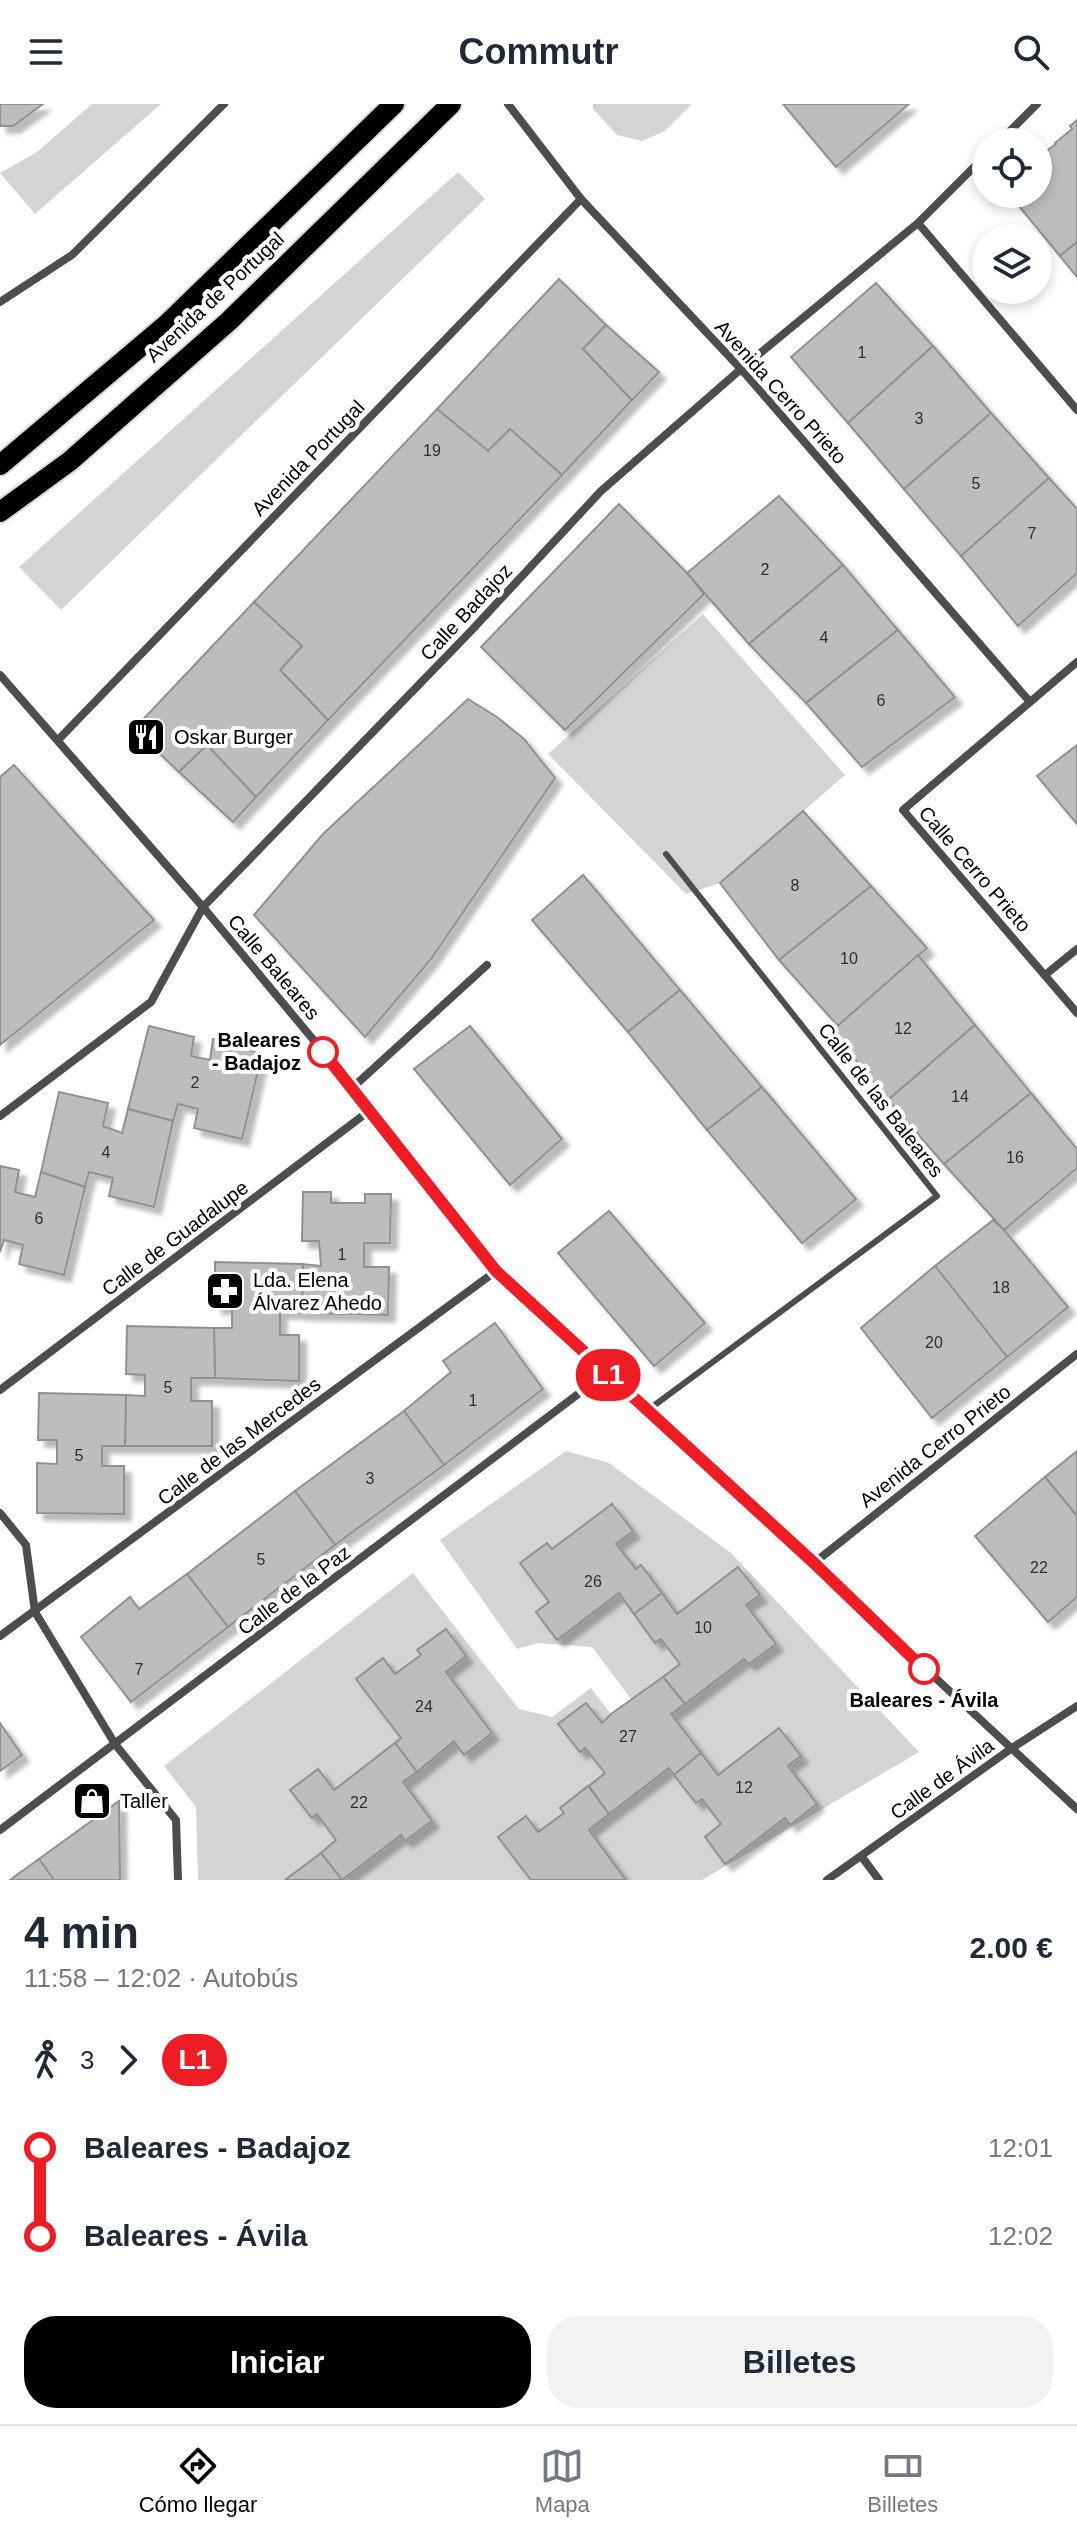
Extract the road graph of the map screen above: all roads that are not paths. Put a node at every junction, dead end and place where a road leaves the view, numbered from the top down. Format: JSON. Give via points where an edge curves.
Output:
{"nodes":[{"id":1,"x":224,"y":104,"type":"edge"},
{"id":2,"x":394,"y":104,"type":"edge"},
{"id":3,"x":451,"y":104,"type":"edge"},
{"id":4,"x":508,"y":104,"type":"edge"},
{"id":5,"x":1037,"y":104,"type":"edge"},
{"id":6,"x":1013,"y":128,"type":"edge"},
{"id":7,"x":972,"y":169,"type":"edge"},
{"id":8,"x":581,"y":199,"type":"junction"},
{"id":9,"x":918,"y":223,"type":"junction"},
{"id":10,"x":0,"y":302,"type":"edge"},
{"id":11,"x":741,"y":369,"type":"junction"},
{"id":12,"x":1077,"y":410,"type":"edge"},
{"id":13,"x":0,"y":465,"type":"edge"},
{"id":14,"x":0,"y":512,"type":"edge"},
{"id":15,"x":1077,"y":662,"type":"edge"},
{"id":16,"x":0,"y":675,"type":"edge"},
{"id":17,"x":1030,"y":702,"type":"junction"},
{"id":18,"x":58,"y":740,"type":"junction"},
{"id":19,"x":666,"y":854,"type":"dead end"},
{"id":20,"x":203,"y":907,"type":"junction"},
{"id":21,"x":1077,"y":949,"type":"edge"},
{"id":22,"x":487,"y":965,"type":"dead end"},
{"id":23,"x":1045,"y":975,"type":"junction"},
{"id":24,"x":1077,"y":1013,"type":"edge"},
{"id":25,"x":351,"y":1089,"type":"junction"},
{"id":26,"x":369,"y":1111,"type":"junction"},
{"id":27,"x":0,"y":1116,"type":"edge"},
{"id":28,"x":496,"y":1271,"type":"junction"},
{"id":29,"x":1077,"y":1354,"type":"edge"},
{"id":30,"x":606,"y":1373,"type":"junction"},
{"id":31,"x":0,"y":1390,"type":"edge"},
{"id":32,"x":648,"y":1410,"type":"junction"},
{"id":33,"x":0,"y":1513,"type":"edge"},
{"id":34,"x":814,"y":1563,"type":"junction"},
{"id":35,"x":35,"y":1612,"type":"junction"},
{"id":36,"x":0,"y":1636,"type":"edge"},
{"id":37,"x":1077,"y":1706,"type":"edge"},
{"id":38,"x":115,"y":1744,"type":"junction"},
{"id":39,"x":1012,"y":1748,"type":"junction"},
{"id":40,"x":1077,"y":1809,"type":"edge"},
{"id":41,"x":0,"y":1830,"type":"edge"},
{"id":42,"x":862,"y":1857,"type":"junction"},
{"id":43,"x":178,"y":1880,"type":"edge"},
{"id":44,"x":827,"y":1880,"type":"edge"},
{"id":45,"x":879,"y":1880,"type":"edge"}],
"edges":[{"from":1,"to":10,"type":"street","via":[[72,255]]},
{"from":2,"to":13,"type":"main road","name":"Avenida de Portugal","via":[[166,325]]},
{"from":3,"to":14,"type":"main road","name":"Avenida de Portugal","via":[[229,321],[70,461]]},
{"from":4,"to":8,"type":"street","name":"Avenida Cerro Prieto"},
{"from":5,"to":6,"type":"street"},
{"from":7,"to":9,"type":"street","name":"Calle Badajoz"},
{"from":8,"to":11,"type":"street","name":"Avenida Cerro Prieto"},
{"from":8,"to":18,"type":"street","name":"Avenida Portugal"},
{"from":9,"to":11,"type":"street","name":"Calle Badajoz"},
{"from":9,"to":12,"type":"street"},
{"from":11,"to":17,"type":"street","name":"Avenida Cerro Prieto"},
{"from":11,"to":20,"type":"street","name":"Calle Badajoz","via":[[601,491]]},
{"from":15,"to":17,"type":"street","name":"Calle Cerro Prieto"},
{"from":16,"to":18,"type":"street","name":"Calle Baleares"},
{"from":17,"to":23,"type":"street","name":"Calle Cerro Prieto","via":[[903,810]]},
{"from":18,"to":20,"type":"street","name":"Calle Baleares"},
{"from":19,"to":32,"type":"lane","name":"Calle de las Baleares","via":[[937,1196]]},
{"from":20,"to":25,"type":"street","name":"Calle Baleares"},
{"from":20,"to":27,"type":"street","name":"Calle Badajoz","via":[[151,1002]]},
{"from":21,"to":23,"type":"street"},
{"from":22,"to":25,"type":"street"},
{"from":23,"to":24,"type":"street","name":"Calle Cerro Prieto"},
{"from":25,"to":26,"type":"street","name":"Calle Baleares"},
{"from":26,"to":28,"type":"street","name":"Calle Baleares"},
{"from":26,"to":31,"type":"street","name":"Calle de Guadalupe"},
{"from":28,"to":30,"type":"street","name":"Calle Baleares"},
{"from":28,"to":35,"type":"street","name":"Calle de las Mercedes"},
{"from":29,"to":34,"type":"street","name":"Avenida Cerro Prieto"},
{"from":30,"to":32,"type":"street","name":"Calle Baleares"},
{"from":30,"to":38,"type":"street","name":"Calle de la Paz"},
{"from":32,"to":34,"type":"street","name":"Calle Baleares"},
{"from":33,"to":35,"type":"street","via":[[26,1545]]},
{"from":34,"to":39,"type":"street","name":"Calle Baleares"},
{"from":35,"to":36,"type":"street","name":"Calle de las Mercedes"},
{"from":35,"to":38,"type":"street"},
{"from":37,"to":39,"type":"street","name":"Calle de Ávila"},
{"from":38,"to":41,"type":"street","name":"Calle de la Paz"},
{"from":38,"to":43,"type":"street","via":[[176,1820]]},
{"from":39,"to":40,"type":"street","name":"Calle Baleares"},
{"from":39,"to":42,"type":"street","name":"Calle de Ávila"},
{"from":42,"to":44,"type":"street","name":"Calle de Ávila"},
{"from":42,"to":45,"type":"street"}]}
